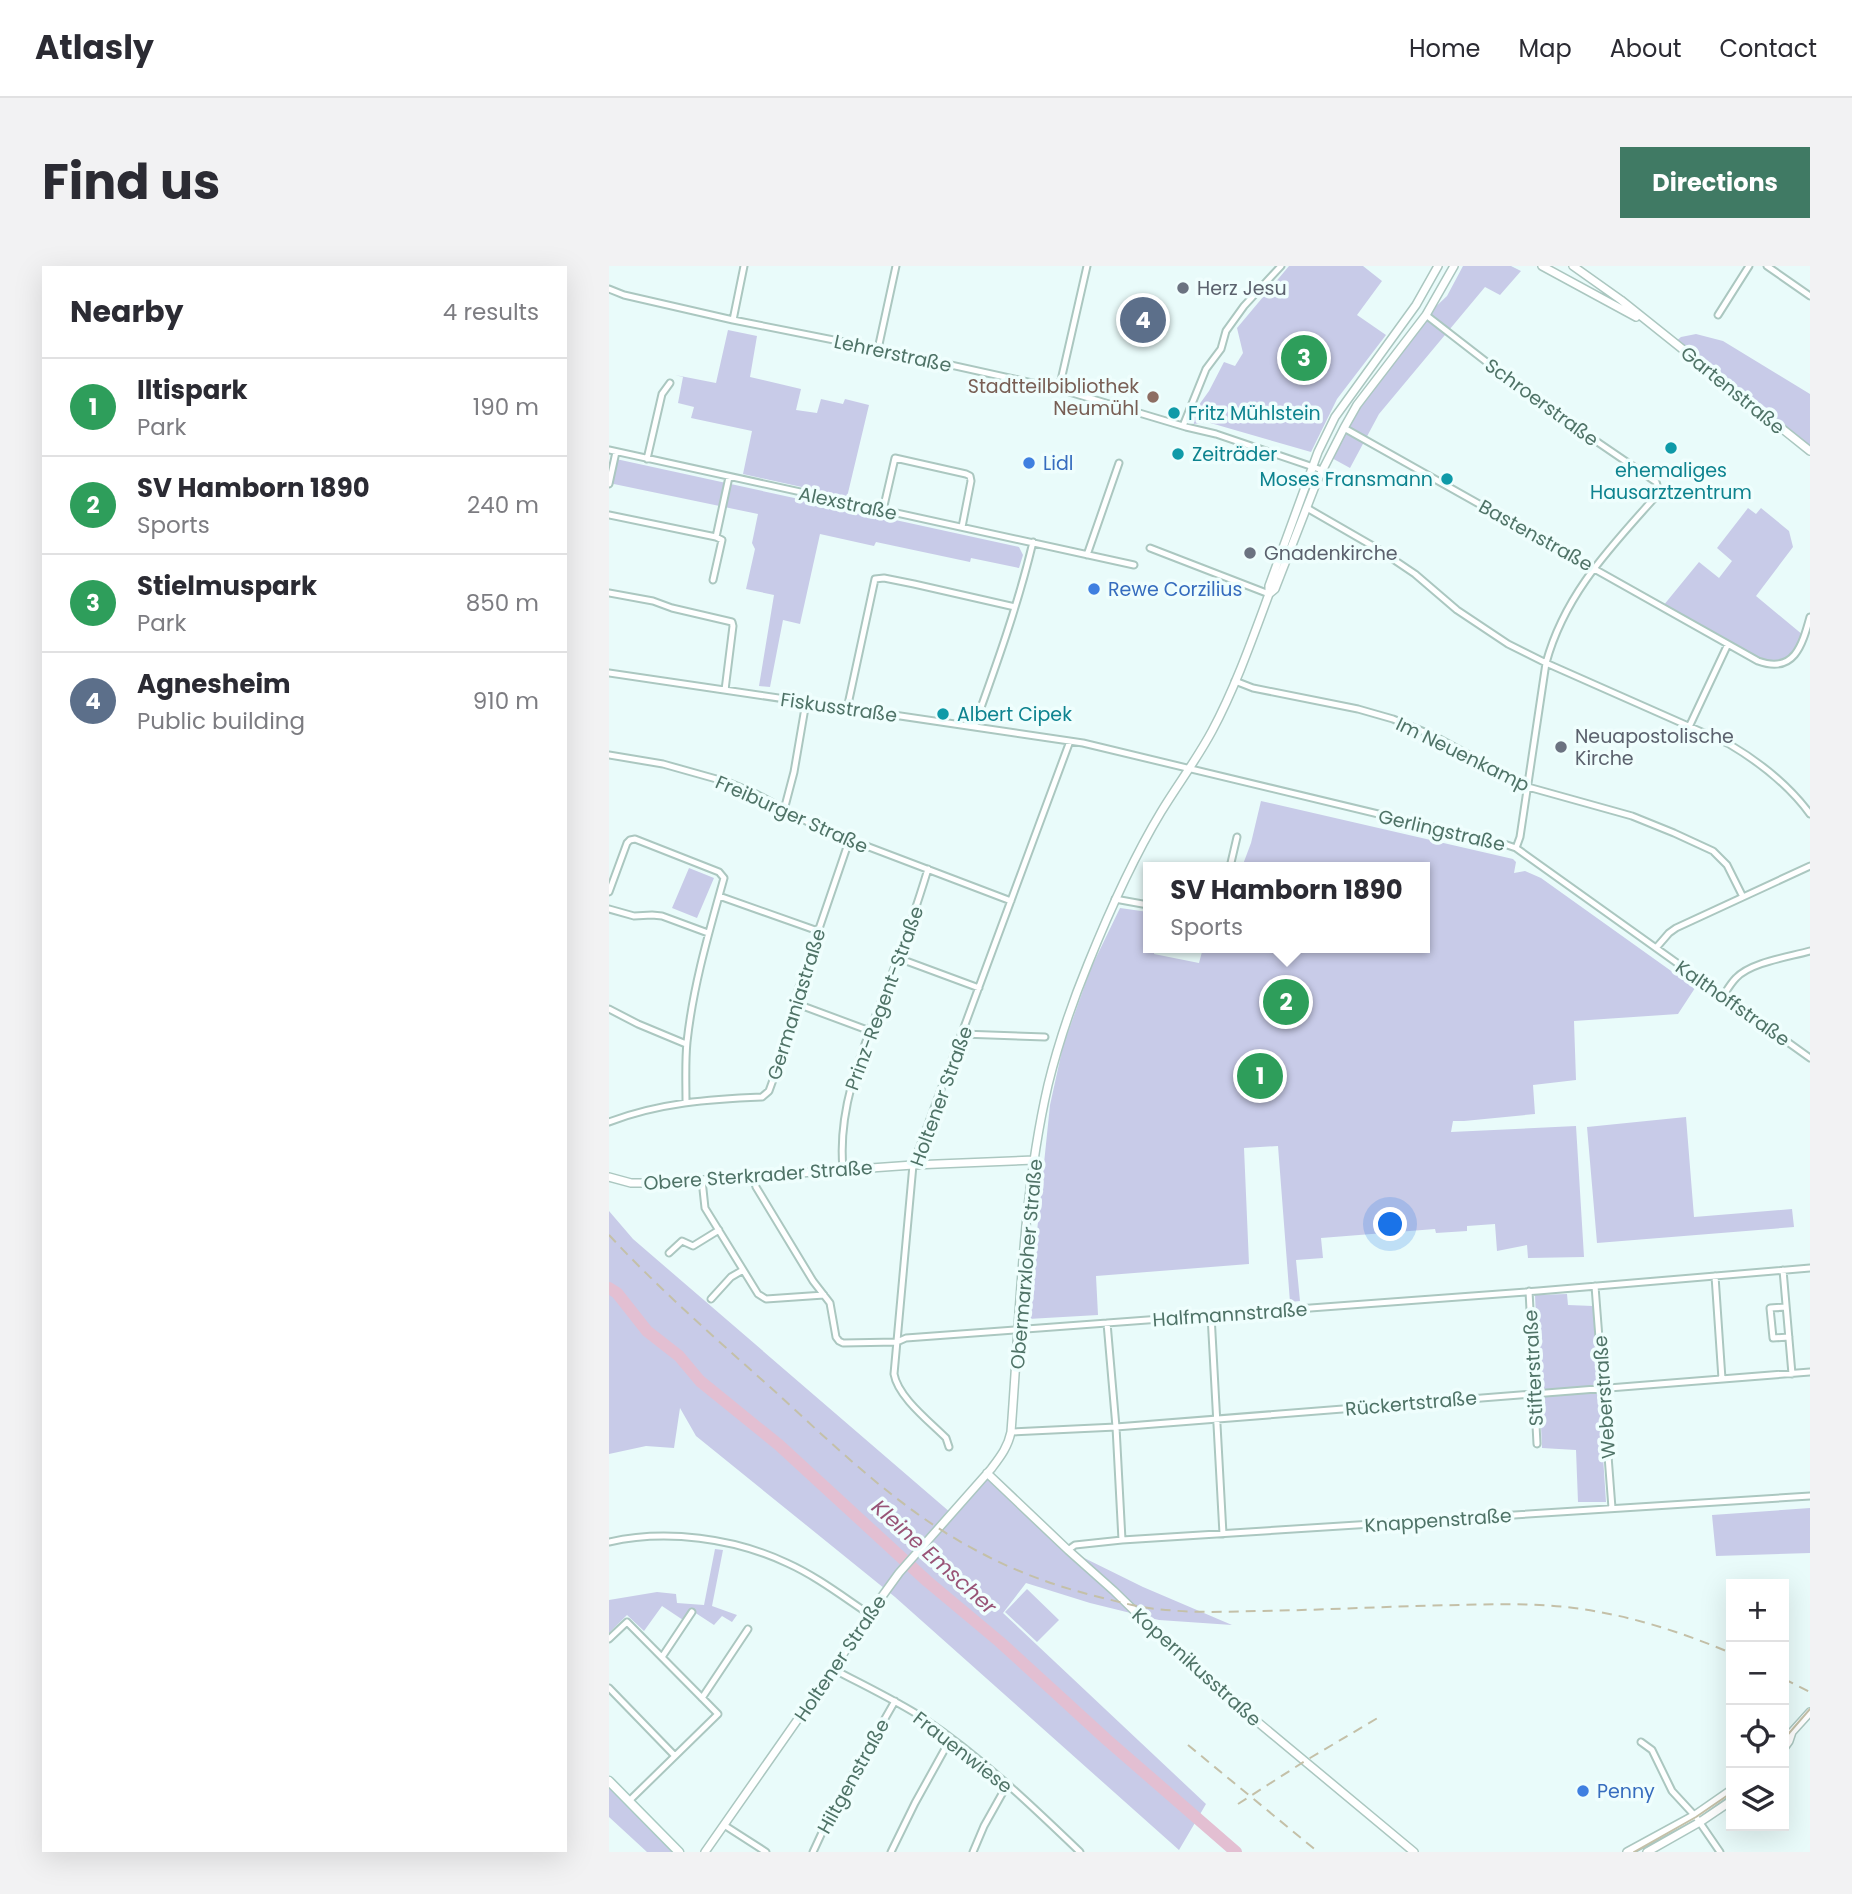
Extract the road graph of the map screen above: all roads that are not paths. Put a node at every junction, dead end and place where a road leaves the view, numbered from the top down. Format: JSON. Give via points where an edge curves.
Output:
{"nodes":[{"id":1,"x":744,"y":266,"type":"edge"},
{"id":2,"x":895,"y":266,"type":"edge"},
{"id":3,"x":1087,"y":266,"type":"edge"},
{"id":4,"x":1281,"y":266,"type":"edge"},
{"id":5,"x":1438,"y":266,"type":"edge"},
{"id":6,"x":1454,"y":266,"type":"edge"},
{"id":7,"x":1542,"y":266,"type":"edge"},
{"id":8,"x":1573,"y":266,"type":"edge"},
{"id":9,"x":1749,"y":266,"type":"edge"},
{"id":10,"x":1767,"y":266,"type":"edge"},
{"id":11,"x":609,"y":291,"type":"edge"},
{"id":12,"x":1810,"y":296,"type":"edge"},
{"id":13,"x":1426,"y":315,"type":"junction"},
{"id":14,"x":1718,"y":315,"type":"dead end"},
{"id":15,"x":733,"y":320,"type":"junction"},
{"id":16,"x":1655,"y":328,"type":"junction"},
{"id":17,"x":878,"y":349,"type":"junction"},
{"id":18,"x":670,"y":383,"type":"dead end"},
{"id":19,"x":1059,"y":389,"type":"junction"},
{"id":20,"x":1183,"y":426,"type":"junction"},
{"id":21,"x":1344,"y":428,"type":"junction"},
{"id":22,"x":612,"y":451,"type":"edge"},
{"id":23,"x":1810,"y":451,"type":"edge"},
{"id":24,"x":647,"y":459,"type":"junction"},
{"id":25,"x":1119,"y":463,"type":"dead end"},
{"id":26,"x":1313,"y":466,"type":"junction"},
{"id":27,"x":1322,"y":470,"type":"junction"},
{"id":28,"x":729,"y":477,"type":"junction"},
{"id":29,"x":609,"y":484,"type":"edge"},
{"id":30,"x":1307,"y":508,"type":"junction"},
{"id":31,"x":883,"y":510,"type":"junction"},
{"id":32,"x":609,"y":515,"type":"edge"},
{"id":33,"x":962,"y":527,"type":"junction"},
{"id":34,"x":716,"y":537,"type":"junction"},
{"id":35,"x":1033,"y":542,"type":"junction"},
{"id":36,"x":1150,"y":548,"type":"dead end"},
{"id":37,"x":1087,"y":555,"type":"junction"},
{"id":38,"x":1134,"y":565,"type":"dead end"},
{"id":39,"x":1593,"y":567,"type":"junction"},
{"id":40,"x":713,"y":580,"type":"dead end"},
{"id":41,"x":609,"y":593,"type":"edge"},
{"id":42,"x":1269,"y":594,"type":"junction"},
{"id":43,"x":1015,"y":607,"type":"junction"},
{"id":44,"x":1810,"y":617,"type":"edge"},
{"id":45,"x":1728,"y":644,"type":"junction"},
{"id":46,"x":1546,"y":663,"type":"junction"},
{"id":47,"x":609,"y":673,"type":"edge"},
{"id":48,"x":1235,"y":681,"type":"junction"},
{"id":49,"x":725,"y":690,"type":"junction"},
{"id":50,"x":806,"y":702,"type":"junction"},
{"id":51,"x":847,"y":709,"type":"junction"},
{"id":52,"x":974,"y":727,"type":"junction"},
{"id":53,"x":1689,"y":727,"type":"junction"},
{"id":54,"x":1069,"y":741,"type":"junction"},
{"id":55,"x":609,"y":755,"type":"edge"},
{"id":56,"x":1188,"y":769,"type":"junction"},
{"id":57,"x":1528,"y":787,"type":"junction"},
{"id":58,"x":784,"y":810,"type":"junction"},
{"id":59,"x":1810,"y":814,"type":"edge"},
{"id":60,"x":1237,"y":837,"type":"dead end"},
{"id":61,"x":849,"y":841,"type":"junction"},
{"id":62,"x":1516,"y":848,"type":"junction"},
{"id":63,"x":1231,"y":862,"type":"edge"},
{"id":64,"x":1810,"y":866,"type":"edge"},
{"id":65,"x":928,"y":869,"type":"junction"},
{"id":66,"x":609,"y":892,"type":"edge"},
{"id":67,"x":719,"y":896,"type":"junction"},
{"id":68,"x":1743,"y":897,"type":"junction"},
{"id":69,"x":1115,"y":899,"type":"junction"},
{"id":70,"x":1011,"y":901,"type":"junction"},
{"id":71,"x":1143,"y":904,"type":"edge"},
{"id":72,"x":609,"y":909,"type":"edge"},
{"id":73,"x":818,"y":931,"type":"junction"},
{"id":74,"x":708,"y":933,"type":"junction"},
{"id":75,"x":1656,"y":948,"type":"junction"},
{"id":76,"x":1810,"y":951,"type":"edge"},
{"id":77,"x":898,"y":957,"type":"junction"},
{"id":78,"x":979,"y":988,"type":"junction"},
{"id":79,"x":1723,"y":996,"type":"junction"},
{"id":80,"x":800,"y":1005,"type":"junction"},
{"id":81,"x":609,"y":1009,"type":"edge"},
{"id":82,"x":870,"y":1031,"type":"junction"},
{"id":83,"x":962,"y":1034,"type":"junction"},
{"id":84,"x":1045,"y":1037,"type":"dead end"},
{"id":85,"x":687,"y":1044,"type":"junction"},
{"id":86,"x":1810,"y":1058,"type":"edge"},
{"id":87,"x":686,"y":1102,"type":"junction"},
{"id":88,"x":609,"y":1122,"type":"edge"},
{"id":89,"x":1034,"y":1160,"type":"junction"},
{"id":90,"x":913,"y":1165,"type":"junction"},
{"id":91,"x":843,"y":1169,"type":"junction"},
{"id":92,"x":753,"y":1176,"type":"junction"},
{"id":93,"x":609,"y":1177,"type":"edge"},
{"id":94,"x":702,"y":1180,"type":"junction"},
{"id":95,"x":719,"y":1230,"type":"junction"},
{"id":96,"x":669,"y":1253,"type":"dead end"},
{"id":97,"x":1810,"y":1268,"type":"edge"},
{"id":98,"x":743,"y":1270,"type":"junction"},
{"id":99,"x":1783,"y":1270,"type":"junction"},
{"id":100,"x":1716,"y":1276,"type":"junction"},
{"id":101,"x":1595,"y":1286,"type":"junction"},
{"id":102,"x":1529,"y":1291,"type":"junction"},
{"id":103,"x":824,"y":1296,"type":"junction"},
{"id":104,"x":711,"y":1299,"type":"dead end"},
{"id":105,"x":1786,"y":1307,"type":"junction"},
{"id":106,"x":1211,"y":1315,"type":"junction"},
{"id":107,"x":1108,"y":1323,"type":"junction"},
{"id":108,"x":1019,"y":1329,"type":"junction"},
{"id":109,"x":1789,"y":1337,"type":"junction"},
{"id":110,"x":897,"y":1342,"type":"junction"},
{"id":111,"x":1810,"y":1372,"type":"edge"},
{"id":112,"x":1792,"y":1374,"type":"junction"},
{"id":113,"x":1722,"y":1379,"type":"junction"},
{"id":114,"x":1604,"y":1388,"type":"junction"},
{"id":115,"x":1534,"y":1393,"type":"junction"},
{"id":116,"x":1218,"y":1418,"type":"junction"},
{"id":117,"x":1116,"y":1427,"type":"junction"},
{"id":118,"x":1011,"y":1432,"type":"junction"},
{"id":119,"x":1537,"y":1444,"type":"dead end"},
{"id":120,"x":949,"y":1447,"type":"dead end"},
{"id":121,"x":987,"y":1474,"type":"junction"},
{"id":122,"x":1810,"y":1496,"type":"edge"},
{"id":123,"x":1612,"y":1508,"type":"junction"},
{"id":124,"x":1223,"y":1534,"type":"junction"},
{"id":125,"x":1122,"y":1541,"type":"junction"},
{"id":126,"x":609,"y":1542,"type":"edge"},
{"id":127,"x":1068,"y":1550,"type":"junction"},
{"id":128,"x":692,"y":1612,"type":"dead end"},
{"id":129,"x":869,"y":1614,"type":"junction"},
{"id":130,"x":748,"y":1629,"type":"dead end"},
{"id":131,"x":609,"y":1639,"type":"edge"},
{"id":132,"x":661,"y":1657,"type":"junction"},
{"id":133,"x":833,"y":1669,"type":"junction"},
{"id":134,"x":609,"y":1688,"type":"edge"},
{"id":135,"x":702,"y":1698,"type":"junction"},
{"id":136,"x":895,"y":1701,"type":"junction"},
{"id":137,"x":1810,"y":1712,"type":"edge"},
{"id":138,"x":1792,"y":1732,"type":"junction"},
{"id":139,"x":1789,"y":1734,"type":"edge"},
{"id":140,"x":951,"y":1738,"type":"junction"},
{"id":141,"x":1789,"y":1741,"type":"edge"},
{"id":142,"x":1641,"y":1742,"type":"dead end"},
{"id":143,"x":675,"y":1756,"type":"junction"},
{"id":144,"x":609,"y":1780,"type":"edge"},
{"id":145,"x":1007,"y":1785,"type":"junction"},
{"id":146,"x":1726,"y":1794,"type":"edge"},
{"id":147,"x":629,"y":1801,"type":"junction"},
{"id":148,"x":1726,"y":1804,"type":"edge"},
{"id":149,"x":1698,"y":1819,"type":"junction"},
{"id":150,"x":724,"y":1825,"type":"junction"},
{"id":151,"x":680,"y":1852,"type":"edge"},
{"id":152,"x":705,"y":1852,"type":"edge"},
{"id":153,"x":766,"y":1852,"type":"edge"},
{"id":154,"x":813,"y":1852,"type":"edge"},
{"id":155,"x":891,"y":1852,"type":"edge"},
{"id":156,"x":973,"y":1852,"type":"edge"},
{"id":157,"x":1080,"y":1852,"type":"edge"},
{"id":158,"x":1414,"y":1852,"type":"edge"},
{"id":159,"x":1627,"y":1852,"type":"edge"},
{"id":160,"x":1647,"y":1852,"type":"edge"},
{"id":161,"x":1720,"y":1852,"type":"edge"}],
"edges":[{"from":1,"to":15,"type":"street"},
{"from":2,"to":17,"type":"street"},
{"from":3,"to":19,"type":"street"},
{"from":4,"to":20,"type":"street","via":[[1226,331]]},
{"from":5,"to":26,"type":"street","name":"Obermarxloher Straße","via":[[1416,305],[1335,417]]},
{"from":6,"to":13,"type":"street","name":"Obermarxloher Straße"},
{"from":7,"to":16,"type":"street","name":"Gartenstraße"},
{"from":8,"to":16,"type":"street","name":"Gartenstraße"},
{"from":9,"to":14,"type":"street"},
{"from":10,"to":12,"type":"street"},
{"from":11,"to":15,"type":"street","name":"Lehrerstraße"},
{"from":13,"to":21,"type":"street","name":"Obermarxloher Straße"},
{"from":13,"to":39,"type":"street","name":"Schroerstraße","via":[[1533,398],[1655,482],[1657,495]]},
{"from":15,"to":17,"type":"street","name":"Lehrerstraße"},
{"from":16,"to":23,"type":"street","name":"Gartenstraße"},
{"from":17,"to":19,"type":"street","name":"Lehrerstraße"},
{"from":18,"to":24,"type":"street","via":[[662,394]]},
{"from":19,"to":20,"type":"street","name":"Lehrerstraße"},
{"from":20,"to":26,"type":"street","name":"Lehrerstraße"},
{"from":21,"to":27,"type":"street","name":"Obermarxloher Straße"},
{"from":21,"to":39,"type":"street","name":"Bastenstraße"},
{"from":22,"to":24,"type":"street","name":"Alexstraße"},
{"from":22,"to":29,"type":"street"},
{"from":24,"to":28,"type":"street","name":"Alexstraße"},
{"from":25,"to":37,"type":"street"},
{"from":26,"to":27,"type":"street","name":"Lehrerstraße"},
{"from":26,"to":42,"type":"street","name":"Obermarxloher Straße"},
{"from":27,"to":30,"type":"street","name":"Obermarxloher Straße"},
{"from":28,"to":31,"type":"street","name":"Alexstraße"},
{"from":28,"to":34,"type":"street"},
{"from":30,"to":42,"type":"street","name":"Obermarxloher Straße"},
{"from":30,"to":46,"type":"street","via":[[1409,569],[1483,628]]},
{"from":31,"to":33,"type":"street","name":"Alexstraße"},
{"from":31,"to":33,"type":"street","via":[[895,458],[970,477]]},
{"from":32,"to":34,"type":"street"},
{"from":33,"to":35,"type":"street","name":"Alexstraße"},
{"from":34,"to":40,"type":"street","via":[[722,540]]},
{"from":35,"to":37,"type":"street","name":"Alexstraße"},
{"from":35,"to":43,"type":"street"},
{"from":36,"to":42,"type":"street"},
{"from":37,"to":38,"type":"street","name":"Alexstraße"},
{"from":39,"to":45,"type":"street","name":"Bastenstraße"},
{"from":39,"to":46,"type":"street","via":[[1568,609]]},
{"from":41,"to":49,"type":"street","via":[[732,622]]},
{"from":42,"to":48,"type":"street","name":"Obermarxloher Straße"},
{"from":43,"to":51,"type":"street","via":[[875,579]]},
{"from":43,"to":52,"type":"street"},
{"from":44,"to":45,"type":"street","name":"Bastenstraße","via":[[1803,643],[1782,663],[1766,663]]},
{"from":45,"to":53,"type":"street"},
{"from":46,"to":53,"type":"street"},
{"from":46,"to":57,"type":"street"},
{"from":47,"to":49,"type":"street","name":"Fiskusstraße"},
{"from":48,"to":56,"type":"street","name":"Obermarxloher Straße"},
{"from":48,"to":57,"type":"street","name":"Im Neuenkamp","via":[[1393,719]]},
{"from":49,"to":50,"type":"street","name":"Fiskusstraße"},
{"from":50,"to":51,"type":"street","name":"Fiskusstraße"},
{"from":50,"to":58,"type":"street"},
{"from":51,"to":52,"type":"street","name":"Fiskusstraße"},
{"from":52,"to":54,"type":"street","name":"Fiskusstraße"},
{"from":53,"to":59,"type":"street","via":[[1753,758]]},
{"from":54,"to":56,"type":"street","name":"Gerlingstraße"},
{"from":54,"to":70,"type":"street","name":"Holtener Straße"},
{"from":55,"to":58,"type":"street","name":"Freiburger Straße","via":[[727,782]]},
{"from":56,"to":62,"type":"street","name":"Gerlingstraße"},
{"from":56,"to":69,"type":"street","name":"Obermarxloher Straße"},
{"from":57,"to":62,"type":"street"},
{"from":57,"to":68,"type":"street","name":"Im Neuenkamp","via":[[1632,816],[1713,851],[1727,865]]},
{"from":58,"to":61,"type":"street","name":"Freiburger Straße"},
{"from":60,"to":63,"type":"street"},
{"from":61,"to":65,"type":"street","name":"Freiburger Straße"},
{"from":61,"to":73,"type":"street","name":"Germaniastraße"},
{"from":62,"to":75,"type":"street","name":"Gerlingstraße"},
{"from":64,"to":68,"type":"street"},
{"from":65,"to":70,"type":"street","name":"Freiburger Straße"},
{"from":65,"to":77,"type":"street","name":"Prinz-Regent-Straße"},
{"from":66,"to":67,"type":"street","via":[[627,843],[635,839],[722,874]]},
{"from":67,"to":73,"type":"street"},
{"from":67,"to":74,"type":"street"},
{"from":68,"to":75,"type":"street","via":[[1675,928]]},
{"from":69,"to":71,"type":"street"},
{"from":69,"to":89,"type":"street","name":"Obermarxloher Straße","via":[[1061,1038]]},
{"from":70,"to":78,"type":"street","name":"Holtener Straße"},
{"from":72,"to":74,"type":"street","via":[[633,916],[662,916]]},
{"from":73,"to":80,"type":"street","name":"Germaniastraße","via":[[797,993]]},
{"from":74,"to":85,"type":"street"},
{"from":75,"to":79,"type":"street","name":"Kalthoffstraße"},
{"from":76,"to":79,"type":"street","via":[[1740,974]]},
{"from":77,"to":78,"type":"street"},
{"from":77,"to":82,"type":"street","name":"Prinz-Regent-Straße"},
{"from":78,"to":83,"type":"street","name":"Holtener Straße"},
{"from":79,"to":86,"type":"street","name":"Kalthoffstraße"},
{"from":80,"to":82,"type":"street"},
{"from":80,"to":87,"type":"street","name":"Germaniastraße","via":[[766,1095]]},
{"from":81,"to":85,"type":"street"},
{"from":82,"to":91,"type":"street","name":"Prinz-Regent-Straße","via":[[847,1102]]},
{"from":83,"to":84,"type":"street"},
{"from":83,"to":90,"type":"street","name":"Holtener Straße"},
{"from":85,"to":87,"type":"street"},
{"from":87,"to":88,"type":"street","name":"Germaniastraße"},
{"from":89,"to":90,"type":"street","name":"Obere Sterkrader Straße"},
{"from":89,"to":108,"type":"street","name":"Obermarxloher Straße"},
{"from":90,"to":91,"type":"street","name":"Obere Sterkrader Straße"},
{"from":90,"to":110,"type":"street","name":"Holtener Straße"},
{"from":91,"to":92,"type":"street","name":"Obere Sterkrader Straße"},
{"from":92,"to":94,"type":"street","name":"Obere Sterkrader Straße"},
{"from":92,"to":103,"type":"street","name":"Halfmannstraße"},
{"from":93,"to":94,"type":"street","name":"Obere Sterkrader Straße","via":[[631,1183]]},
{"from":94,"to":95,"type":"street","via":[[705,1208]]},
{"from":95,"to":96,"type":"street","via":[[693,1246],[682,1241]]},
{"from":95,"to":98,"type":"street"},
{"from":97,"to":99,"type":"street","name":"Halfmannstraße"},
{"from":98,"to":103,"type":"street","via":[[766,1299]]},
{"from":98,"to":104,"type":"street"},
{"from":99,"to":100,"type":"street","name":"Halfmannstraße"},
{"from":99,"to":105,"type":"street"},
{"from":100,"to":101,"type":"street","name":"Halfmannstraße"},
{"from":100,"to":113,"type":"street"},
{"from":101,"to":102,"type":"street","name":"Halfmannstraße"},
{"from":101,"to":114,"type":"street","name":"Weberstraße"},
{"from":102,"to":106,"type":"street","name":"Halfmannstraße"},
{"from":102,"to":115,"type":"street","name":"Stifterstraße"},
{"from":103,"to":110,"type":"street","name":"Halfmannstraße","via":[[839,1341]]},
{"from":105,"to":109,"type":"street"},
{"from":105,"to":109,"type":"street","via":[[1770,1308],[1773,1338]]},
{"from":106,"to":107,"type":"street","name":"Halfmannstraße"},
{"from":106,"to":116,"type":"street"},
{"from":107,"to":108,"type":"street","name":"Halfmannstraße"},
{"from":107,"to":117,"type":"street"},
{"from":108,"to":110,"type":"street","name":"Halfmannstraße"},
{"from":108,"to":118,"type":"street","name":"Obermarxloher Straße"},
{"from":109,"to":112,"type":"street"},
{"from":110,"to":120,"type":"street","name":"Holtener Straße","via":[[894,1374],[898,1387],[946,1438]]},
{"from":111,"to":112,"type":"street","name":"Rückertstraße"},
{"from":112,"to":113,"type":"street","name":"Rückertstraße"},
{"from":113,"to":114,"type":"street","name":"Rückertstraße"},
{"from":114,"to":115,"type":"street","name":"Rückertstraße"},
{"from":114,"to":123,"type":"street","name":"Weberstraße"},
{"from":115,"to":116,"type":"street","name":"Rückertstraße"},
{"from":115,"to":119,"type":"street","name":"Stifterstraße"},
{"from":116,"to":117,"type":"street","name":"Rückertstraße"},
{"from":116,"to":124,"type":"street"},
{"from":117,"to":118,"type":"street","name":"Rückertstraße"},
{"from":117,"to":125,"type":"street"},
{"from":118,"to":121,"type":"street","name":"Obermarxloher Straße"},
{"from":121,"to":127,"type":"street","name":"Kopernikusstraße"},
{"from":121,"to":129,"type":"street","name":"Holtener Straße"},
{"from":122,"to":123,"type":"street","name":"Knappenstraße"},
{"from":123,"to":124,"type":"street","name":"Knappenstraße"},
{"from":124,"to":125,"type":"street","name":"Knappenstraße"},
{"from":125,"to":127,"type":"street","name":"Knappenstraße","via":[[1075,1545]]},
{"from":126,"to":129,"type":"street","via":[[676,1537],[728,1543],[790,1564]]},
{"from":127,"to":158,"type":"street","name":"Kopernikusstraße","via":[[1193,1669]]},
{"from":128,"to":132,"type":"street"},
{"from":129,"to":133,"type":"street","name":"Holtener Straße"},
{"from":130,"to":135,"type":"street"},
{"from":131,"to":132,"type":"street","via":[[627,1622]]},
{"from":132,"to":135,"type":"street"},
{"from":133,"to":136,"type":"street","name":"Frauenwiese"},
{"from":133,"to":150,"type":"street","name":"Holtener Straße"},
{"from":134,"to":143,"type":"street"},
{"from":135,"to":143,"type":"street","via":[[718,1714]]},
{"from":136,"to":140,"type":"street","name":"Frauenwiese"},
{"from":136,"to":154,"type":"street","name":"Hiltgenstraße"},
{"from":137,"to":138,"type":"street"},
{"from":138,"to":139,"type":"street"},
{"from":138,"to":141,"type":"street"},
{"from":140,"to":145,"type":"street","name":"Frauenwiese"},
{"from":140,"to":155,"type":"street"},
{"from":142,"to":149,"type":"street","via":[[1652,1750],[1672,1791]]},
{"from":143,"to":147,"type":"street"},
{"from":144,"to":147,"type":"main road"},
{"from":145,"to":156,"type":"street"},
{"from":145,"to":157,"type":"street","name":"Frauenwiese"},
{"from":146,"to":149,"type":"street"},
{"from":147,"to":151,"type":"main road"},
{"from":148,"to":149,"type":"street"},
{"from":149,"to":159,"type":"street"},
{"from":149,"to":160,"type":"street"},
{"from":149,"to":161,"type":"street"},
{"from":150,"to":152,"type":"street","name":"Holtener Straße"},
{"from":150,"to":153,"type":"street"}]}
